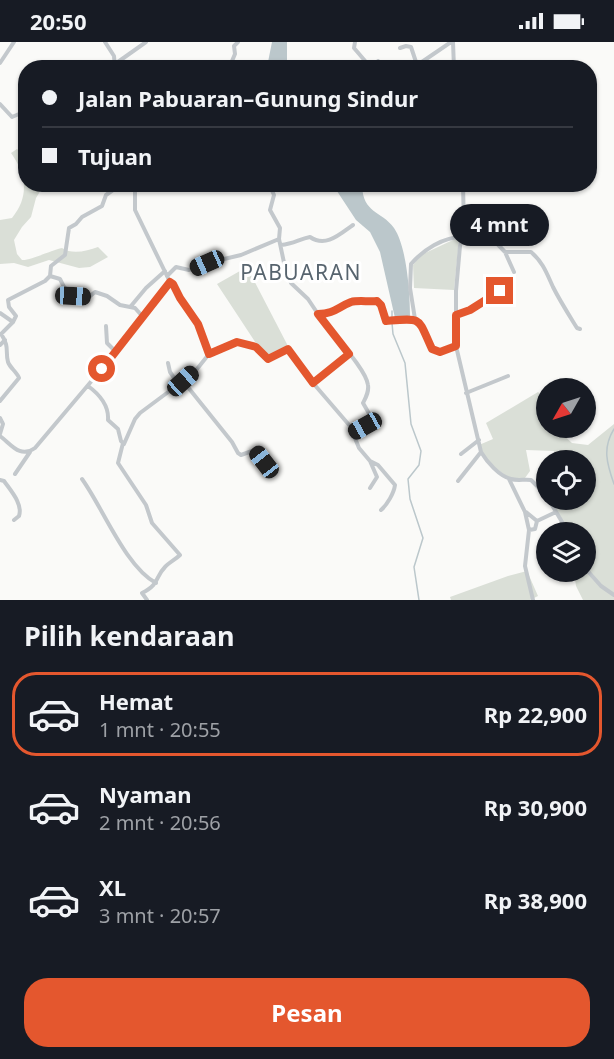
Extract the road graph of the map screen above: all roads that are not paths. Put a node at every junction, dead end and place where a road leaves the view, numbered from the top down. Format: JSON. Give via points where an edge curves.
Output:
{"nodes":[{"id":1,"x":14,"y":42,"type":"edge"},
{"id":2,"x":105,"y":42,"type":"edge"},
{"id":3,"x":146,"y":42,"type":"edge"},
{"id":4,"x":238,"y":42,"type":"edge"},
{"id":5,"x":355,"y":42,"type":"edge"},
{"id":6,"x":452,"y":42,"type":"edge"},
{"id":7,"x":406,"y":44,"type":"edge"},
{"id":8,"x":400,"y":48,"type":"dead end"},
{"id":9,"x":114,"y":60,"type":"edge"},
{"id":10,"x":124,"y":60,"type":"edge"},
{"id":11,"x":232,"y":60,"type":"edge"},
{"id":12,"x":364,"y":60,"type":"edge"},
{"id":13,"x":414,"y":60,"type":"edge"},
{"id":14,"x":424,"y":60,"type":"edge"},
{"id":15,"x":453,"y":60,"type":"edge"},
{"id":16,"x":0,"y":63,"type":"edge"},
{"id":17,"x":0,"y":104,"type":"edge"},
{"id":18,"x":18,"y":114,"type":"edge"},
{"id":19,"x":110,"y":192,"type":"edge"},
{"id":20,"x":135,"y":192,"type":"edge"},
{"id":21,"x":273,"y":192,"type":"edge"},
{"id":22,"x":463,"y":192,"type":"edge"},
{"id":23,"x":353,"y":225,"type":"dead end"},
{"id":24,"x":463,"y":235,"type":"junction"},
{"id":25,"x":279,"y":239,"type":"junction"},
{"id":26,"x":281,"y":245,"type":"junction"},
{"id":27,"x":505,"y":252,"type":"junction"},
{"id":28,"x":165,"y":271,"type":"junction"},
{"id":29,"x":514,"y":272,"type":"dead end"},
{"id":30,"x":50,"y":276,"type":"junction"},
{"id":31,"x":167,"y":276,"type":"junction"},
{"id":32,"x":170,"y":282,"type":"junction"},
{"id":33,"x":500,"y":291,"type":"dead end"},
{"id":34,"x":131,"y":306,"type":"junction"},
{"id":35,"x":0,"y":313,"type":"edge"},
{"id":36,"x":318,"y":314,"type":"junction"},
{"id":37,"x":456,"y":315,"type":"junction"},
{"id":38,"x":143,"y":317,"type":"junction"},
{"id":39,"x":415,"y":319,"type":"junction"},
{"id":40,"x":14,"y":322,"type":"junction"},
{"id":41,"x":106,"y":326,"type":"dead end"},
{"id":42,"x":580,"y":329,"type":"dead end"},
{"id":43,"x":0,"y":333,"type":"edge"},
{"id":44,"x":5,"y":340,"type":"junction"},
{"id":45,"x":0,"y":345,"type":"edge"},
{"id":46,"x":456,"y":346,"type":"junction"},
{"id":47,"x":116,"y":352,"type":"junction"},
{"id":48,"x":209,"y":354,"type":"junction"},
{"id":49,"x":349,"y":354,"type":"junction"},
{"id":50,"x":168,"y":363,"type":"dead end"},
{"id":51,"x":508,"y":376,"type":"dead end"},
{"id":52,"x":181,"y":383,"type":"junction"},
{"id":53,"x":313,"y":383,"type":"junction"},
{"id":54,"x":88,"y":386,"type":"junction"},
{"id":55,"x":466,"y":393,"type":"junction"},
{"id":56,"x":0,"y":400,"type":"edge"},
{"id":57,"x":0,"y":418,"type":"edge"},
{"id":58,"x":353,"y":432,"type":"junction"},
{"id":59,"x":0,"y":435,"type":"edge"},
{"id":60,"x":479,"y":440,"type":"junction"},
{"id":61,"x":123,"y":443,"type":"junction"},
{"id":62,"x":31,"y":451,"type":"junction"},
{"id":63,"x":481,"y":452,"type":"junction"},
{"id":64,"x":461,"y":454,"type":"dead end"},
{"id":65,"x":370,"y":461,"type":"junction"},
{"id":66,"x":264,"y":462,"type":"dead end"},
{"id":67,"x":15,"y":474,"type":"dead end"},
{"id":68,"x":509,"y":478,"type":"junction"},
{"id":69,"x":82,"y":479,"type":"dead end"},
{"id":70,"x":0,"y":480,"type":"edge"},
{"id":71,"x":458,"y":481,"type":"dead end"},
{"id":72,"x":536,"y":485,"type":"edge"},
{"id":73,"x":370,"y":488,"type":"dead end"},
{"id":74,"x":381,"y":510,"type":"dead end"},
{"id":75,"x":525,"y":512,"type":"junction"},
{"id":76,"x":556,"y":512,"type":"joint"},
{"id":77,"x":14,"y":520,"type":"dead end"},
{"id":78,"x":537,"y":521,"type":"junction"},
{"id":79,"x":562,"y":522,"type":"edge"},
{"id":80,"x":529,"y":530,"type":"junction"},
{"id":81,"x":596,"y":580,"type":"edge"},
{"id":82,"x":156,"y":583,"type":"junction"},
{"id":83,"x":614,"y":595,"type":"edge"},
{"id":84,"x":147,"y":600,"type":"edge"},
{"id":85,"x":533,"y":600,"type":"edge"}],
"edges":[{"from":1,"to":16,"type":"street"},
{"from":2,"to":9,"type":"street"},
{"from":3,"to":10,"type":"street"},
{"from":4,"to":11,"type":"street"},
{"from":5,"to":12,"type":"street","via":[[354,48]]},
{"from":6,"to":14,"type":"street"},
{"from":6,"to":15,"type":"street"},
{"from":7,"to":8,"type":"street"},
{"from":7,"to":13,"type":"street","via":[[411,47]]},
{"from":17,"to":18,"type":"street","via":[[12,117]]},
{"from":19,"to":30,"type":"street","via":[[102,206],[69,228],[65,255],[51,266]]},
{"from":20,"to":28,"type":"street","via":[[135,210]]},
{"from":21,"to":25,"type":"street","via":[[270,210],[279,223]]},
{"from":22,"to":24,"type":"street"},
{"from":23,"to":26,"type":"street","via":[[332,240],[316,241],[310,237]]},
{"from":24,"to":27,"type":"street","via":[[485,231]]},
{"from":24,"to":37,"type":"street"},
{"from":24,"to":39,"type":"street","via":[[432,246],[411,264]]},
{"from":25,"to":26,"type":"street"},
{"from":25,"to":31,"type":"street","via":[[189,270],[176,267]]},
{"from":26,"to":36,"type":"street","via":[[291,283]]},
{"from":27,"to":29,"type":"street"},
{"from":27,"to":42,"type":"street","via":[[535,255]]},
{"from":28,"to":31,"type":"street"},
{"from":28,"to":34,"type":"street"},
{"from":30,"to":34,"type":"street","via":[[60,279],[73,296],[89,297],[95,292],[120,305]]},
{"from":30,"to":40,"type":"street","via":[[8,300],[16,316]]},
{"from":31,"to":32,"type":"street"},
{"from":32,"to":38,"type":"street"},
{"from":32,"to":48,"type":"street","via":[[198,324]]},
{"from":33,"to":37,"type":"street"},
{"from":34,"to":38,"type":"street"},
{"from":35,"to":40,"type":"street"},
{"from":36,"to":39,"type":"street","via":[[330,314],[354,301],[375,301],[381,305],[386,321]]},
{"from":36,"to":49,"type":"street"},
{"from":37,"to":46,"type":"street"},
{"from":38,"to":47,"type":"street"},
{"from":39,"to":46,"type":"street","via":[[436,352]]},
{"from":40,"to":43,"type":"street"},
{"from":41,"to":47,"type":"street","via":[[107,343]]},
{"from":43,"to":44,"type":"street"},
{"from":44,"to":45,"type":"street"},
{"from":44,"to":56,"type":"street","via":[[7,360],[19,378]]},
{"from":46,"to":55,"type":"street"},
{"from":47,"to":54,"type":"street"},
{"from":48,"to":52,"type":"street"},
{"from":48,"to":53,"type":"street","via":[[237,342],[256,347],[268,359],[288,349]]},
{"from":49,"to":53,"type":"street"},
{"from":49,"to":58,"type":"street","via":[[367,380],[368,393],[363,403],[371,417],[365,426]]},
{"from":50,"to":52,"type":"street","via":[[170,372]]},
{"from":51,"to":55,"type":"street"},
{"from":52,"to":61,"type":"street","via":[[140,413]]},
{"from":52,"to":66,"type":"street","via":[[238,453],[252,450]]},
{"from":53,"to":58,"type":"street"},
{"from":54,"to":61,"type":"street","via":[[104,403],[108,420],[118,429]]},
{"from":54,"to":62,"type":"street"},
{"from":55,"to":60,"type":"street"},
{"from":57,"to":59,"type":"street"},
{"from":58,"to":65,"type":"street"},
{"from":59,"to":62,"type":"street","via":[[17,450]]},
{"from":60,"to":63,"type":"street"},
{"from":60,"to":64,"type":"street"},
{"from":61,"to":82,"type":"street","via":[[118,463],[146,505],[152,523],[180,555],[161,570]]},
{"from":62,"to":67,"type":"street"},
{"from":63,"to":68,"type":"street"},
{"from":63,"to":71,"type":"street"},
{"from":65,"to":73,"type":"street","via":[[377,477]]},
{"from":65,"to":74,"type":"street","via":[[395,485]]},
{"from":68,"to":72,"type":"street","via":[[531,480]]},
{"from":68,"to":75,"type":"street"},
{"from":69,"to":82,"type":"street","via":[[113,533]]},
{"from":70,"to":77,"type":"street","via":[[21,510]]},
{"from":75,"to":78,"type":"street"},
{"from":75,"to":80,"type":"street"},
{"from":76,"to":78,"type":"street"},
{"from":76,"to":79,"type":"street"},
{"from":78,"to":80,"type":"street","via":[[535,529]]},
{"from":80,"to":85,"type":"street","via":[[525,566]]},
{"from":81,"to":83,"type":"street"},
{"from":82,"to":84,"type":"street","via":[[142,593]]}]}
